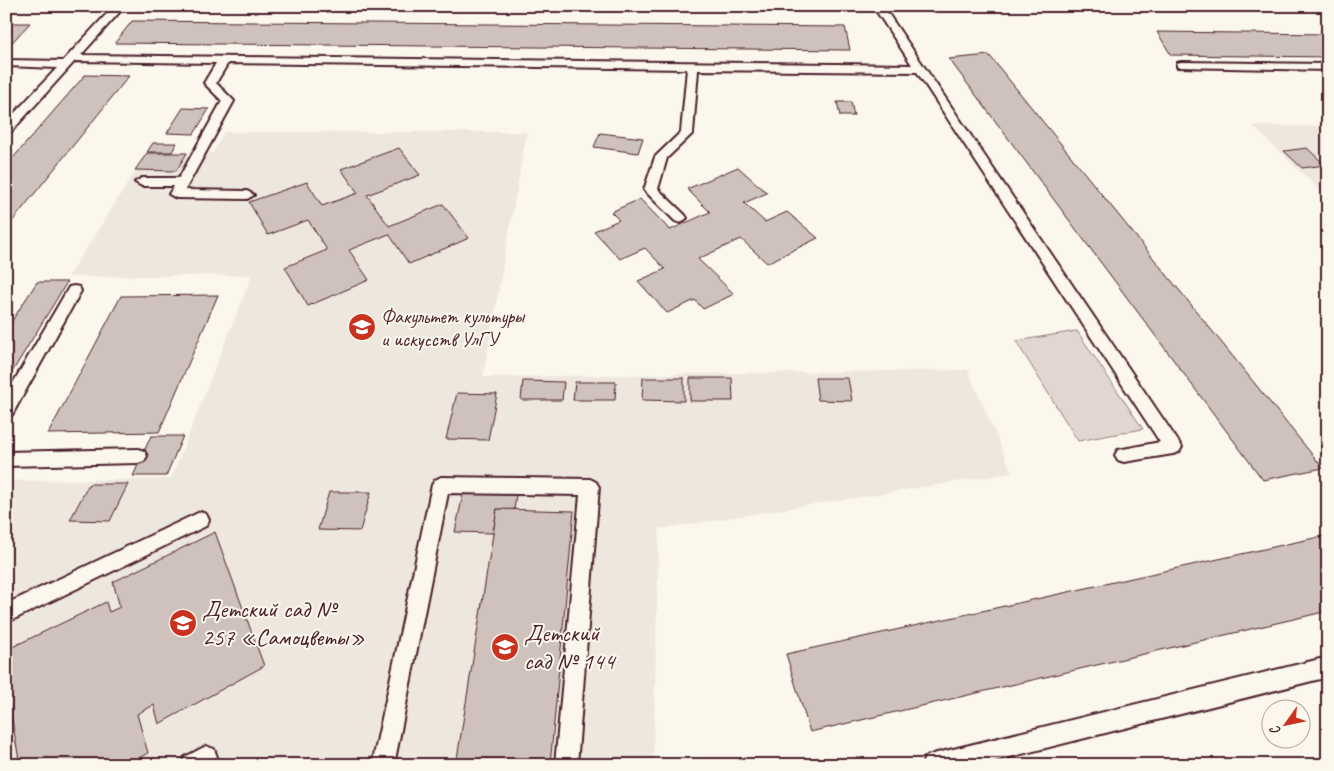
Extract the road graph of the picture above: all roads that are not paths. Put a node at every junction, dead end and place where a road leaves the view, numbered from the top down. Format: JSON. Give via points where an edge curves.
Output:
{"nodes":[{"id":1,"x":120,"y":6,"type":"edge"},
{"id":2,"x":878,"y":6,"type":"edge"},
{"id":3,"x":224,"y":60,"type":"junction"},
{"id":4,"x":70,"y":62,"type":"junction"},
{"id":5,"x":6,"y":63,"type":"edge"},
{"id":6,"x":1181,"y":65,"type":"dead end"},
{"id":7,"x":693,"y":66,"type":"junction"},
{"id":8,"x":1328,"y":67,"type":"edge"},
{"id":9,"x":921,"y":69,"type":"junction"},
{"id":10,"x":6,"y":130,"type":"edge"},
{"id":11,"x":142,"y":182,"type":"dead end"},
{"id":12,"x":182,"y":182,"type":"junction"},
{"id":13,"x":247,"y":195,"type":"dead end"},
{"id":14,"x":680,"y":218,"type":"dead end"},
{"id":15,"x":74,"y":291,"type":"dead end"},
{"id":16,"x":6,"y":410,"type":"edge"},
{"id":17,"x":1124,"y":455,"type":"dead end"},
{"id":18,"x":138,"y":456,"type":"dead end"},
{"id":19,"x":6,"y":459,"type":"edge"},
{"id":20,"x":200,"y":520,"type":"dead end"},
{"id":21,"x":6,"y":614,"type":"edge"},
{"id":22,"x":1328,"y":666,"type":"edge"},
{"id":23,"x":383,"y":765,"type":"edge"},
{"id":24,"x":566,"y":765,"type":"edge"},
{"id":25,"x":933,"y":765,"type":"edge"}],
"edges":[{"from":1,"to":4,"type":"lane"},
{"from":2,"to":9,"type":"lane"},
{"from":3,"to":4,"type":"lane"},
{"from":3,"to":7,"type":"lane"},
{"from":3,"to":12,"type":"lane","via":[[210,83],[228,101]]},
{"from":4,"to":5,"type":"lane"},
{"from":4,"to":10,"type":"lane"},
{"from":6,"to":8,"type":"lane"},
{"from":7,"to":9,"type":"lane"},
{"from":7,"to":14,"type":"lane","via":[[687,132],[656,162],[651,190]]},
{"from":9,"to":17,"type":"lane","via":[[1173,447]]},
{"from":11,"to":12,"type":"lane"},
{"from":12,"to":13,"type":"lane","via":[[176,194]]},
{"from":15,"to":16,"type":"lane"},
{"from":18,"to":19,"type":"lane"},
{"from":20,"to":21,"type":"lane"},
{"from":22,"to":25,"type":"lane"},
{"from":23,"to":24,"type":"lane","via":[[441,485],[590,487]]}]}
